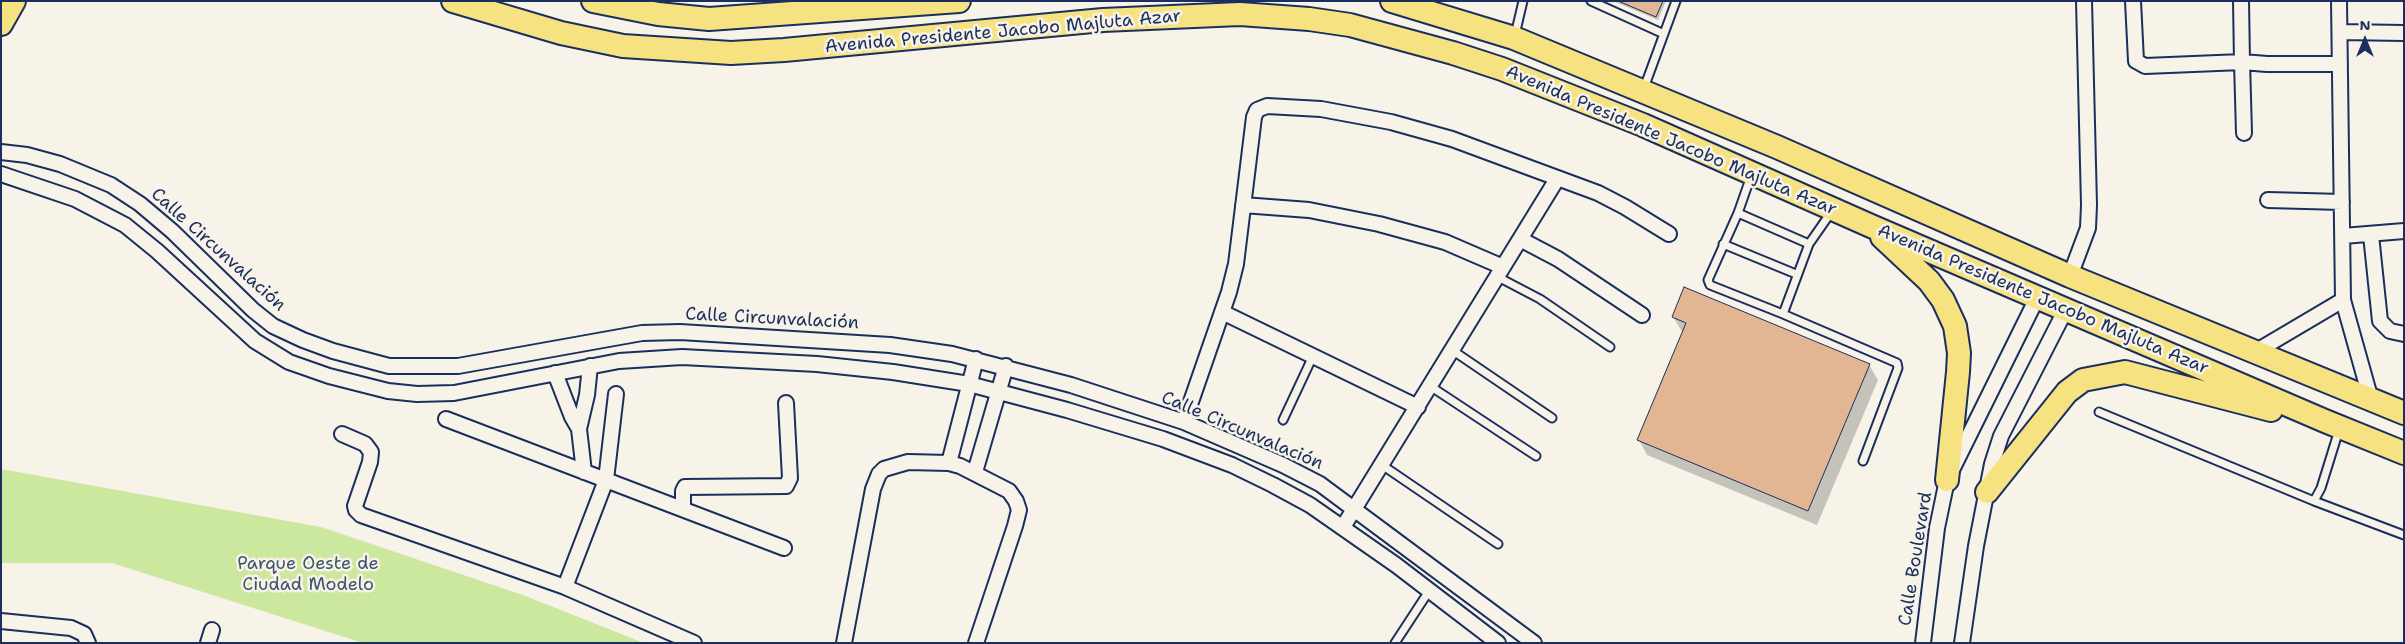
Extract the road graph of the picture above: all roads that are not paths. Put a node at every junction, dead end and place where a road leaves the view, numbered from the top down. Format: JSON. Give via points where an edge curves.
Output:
{"nodes":[{"id":1,"x":14,"y":1,"type":"edge"},
{"id":2,"x":453,"y":1,"type":"edge"},
{"id":3,"x":593,"y":1,"type":"edge"},
{"id":4,"x":959,"y":1,"type":"edge"},
{"id":5,"x":1392,"y":1,"type":"edge"},
{"id":6,"x":1523,"y":1,"type":"edge"},
{"id":7,"x":1591,"y":1,"type":"edge"},
{"id":8,"x":1676,"y":1,"type":"edge"},
{"id":9,"x":2084,"y":1,"type":"edge"},
{"id":10,"x":2133,"y":1,"type":"edge"},
{"id":11,"x":2241,"y":1,"type":"edge"},
{"id":12,"x":2339,"y":1,"type":"edge"},
{"id":13,"x":1,"y":24,"type":"edge"},
{"id":14,"x":2340,"y":32,"type":"junction"},
{"id":15,"x":2404,"y":33,"type":"edge"},
{"id":16,"x":1664,"y":34,"type":"junction"},
{"id":17,"x":1514,"y":38,"type":"junction"},
{"id":18,"x":2242,"y":62,"type":"junction"},
{"id":19,"x":2340,"y":64,"type":"junction"},
{"id":20,"x":1643,"y":90,"type":"junction"},
{"id":21,"x":2244,"y":133,"type":"dead end"},
{"id":22,"x":1,"y":152,"type":"edge"},
{"id":23,"x":1752,"y":173,"type":"junction"},
{"id":24,"x":1,"y":174,"type":"edge"},
{"id":25,"x":1557,"y":179,"type":"junction"},
{"id":26,"x":2268,"y":200,"type":"dead end"},
{"id":27,"x":2342,"y":202,"type":"junction"},
{"id":28,"x":1243,"y":205,"type":"junction"},
{"id":29,"x":1833,"y":209,"type":"junction"},
{"id":30,"x":1738,"y":213,"type":"junction"},
{"id":31,"x":1871,"y":226,"type":"junction"},
{"id":32,"x":2404,"y":231,"type":"edge"},
{"id":33,"x":1669,"y":234,"type":"dead end"},
{"id":34,"x":2371,"y":235,"type":"junction"},
{"id":35,"x":2343,"y":236,"type":"junction"},
{"id":36,"x":1520,"y":239,"type":"junction"},
{"id":37,"x":1722,"y":244,"type":"junction"},
{"id":38,"x":1810,"y":244,"type":"junction"},
{"id":39,"x":1500,"y":272,"type":"junction"},
{"id":40,"x":1796,"y":274,"type":"junction"},
{"id":41,"x":2070,"y":276,"type":"junction"},
{"id":42,"x":2038,"y":296,"type":"junction"},
{"id":43,"x":2344,"y":300,"type":"junction"},
{"id":44,"x":2066,"y":309,"type":"junction"},
{"id":45,"x":1222,"y":312,"type":"junction"},
{"id":46,"x":1783,"y":314,"type":"junction"},
{"id":47,"x":1642,"y":316,"type":"dead end"},
{"id":48,"x":2404,"y":334,"type":"edge"},
{"id":49,"x":1610,"y":347,"type":"dead end"},
{"id":50,"x":1452,"y":350,"type":"junction"},
{"id":51,"x":2255,"y":352,"type":"junction"},
{"id":52,"x":1313,"y":356,"type":"junction"},
{"id":53,"x":976,"y":359,"type":"junction"},
{"id":54,"x":590,"y":366,"type":"junction"},
{"id":55,"x":1006,"y":366,"type":"junction"},
{"id":56,"x":555,"y":373,"type":"junction"},
{"id":57,"x":969,"y":384,"type":"junction"},
{"id":58,"x":1430,"y":386,"type":"junction"},
{"id":59,"x":999,"y":392,"type":"junction"},
{"id":60,"x":616,"y":394,"type":"dead end"},
{"id":61,"x":2371,"y":400,"type":"junction"},
{"id":62,"x":786,"y":403,"type":"dead end"},
{"id":63,"x":1418,"y":407,"type":"junction"},
{"id":64,"x":2099,"y":412,"type":"dead end"},
{"id":65,"x":2404,"y":413,"type":"edge"},
{"id":66,"x":1552,"y":418,"type":"dead end"},
{"id":67,"x":446,"y":419,"type":"dead end"},
{"id":68,"x":1283,"y":420,"type":"dead end"},
{"id":69,"x":1184,"y":422,"type":"junction"},
{"id":70,"x":2332,"y":424,"type":"junction"},
{"id":71,"x":579,"y":429,"type":"junction"},
{"id":72,"x":342,"y":434,"type":"dead end"},
{"id":73,"x":2404,"y":453,"type":"edge"},
{"id":74,"x":1536,"y":456,"type":"dead end"},
{"id":75,"x":1863,"y":461,"type":"dead end"},
{"id":76,"x":949,"y":463,"type":"junction"},
{"id":77,"x":1382,"y":466,"type":"junction"},
{"id":78,"x":584,"y":472,"type":"junction"},
{"id":79,"x":975,"y":472,"type":"junction"},
{"id":80,"x":606,"y":480,"type":"junction"},
{"id":81,"x":1947,"y":480,"type":"junction"},
{"id":82,"x":1986,"y":492,"type":"junction"},
{"id":83,"x":2314,"y":501,"type":"junction"},
{"id":84,"x":683,"y":509,"type":"junction"},
{"id":85,"x":1355,"y":509,"type":"junction"},
{"id":86,"x":1343,"y":528,"type":"junction"},
{"id":87,"x":2404,"y":535,"type":"edge"},
{"id":88,"x":1498,"y":544,"type":"dead end"},
{"id":89,"x":784,"y":548,"type":"dead end"},
{"id":90,"x":565,"y":588,"type":"junction"},
{"id":91,"x":1429,"y":591,"type":"junction"},
{"id":92,"x":1,"y":621,"type":"edge"},
{"id":93,"x":1925,"y":621,"type":"junction"},
{"id":94,"x":1962,"y":642,"type":"edge"},
{"id":95,"x":88,"y":643,"type":"edge"},
{"id":96,"x":694,"y":643,"type":"edge"},
{"id":97,"x":844,"y":643,"type":"edge"},
{"id":98,"x":976,"y":643,"type":"edge"},
{"id":99,"x":1396,"y":643,"type":"edge"},
{"id":100,"x":1498,"y":643,"type":"edge"},
{"id":101,"x":1534,"y":643,"type":"edge"},
{"id":102,"x":1917,"y":643,"type":"edge"},
{"id":103,"x":1923,"y":643,"type":"edge"}],
"edges":[{"from":1,"to":13,"type":"main road"},
{"from":2,"to":23,"type":"main road","name":"Avenida Presidente Jacobo Majluta Azar","via":[[561,33],[624,46],[731,53],[1104,20],[1240,14],[1309,18],[1389,35],[1502,69]]},
{"from":3,"to":4,"type":"main road","name":"Avenida Presidente Jacobo Majluta Azar","via":[[658,14],[708,19]]},
{"from":5,"to":17,"type":"main road","name":"Avenida Presidente Jacobo Majluta Azar"},
{"from":6,"to":17,"type":"lane"},
{"from":7,"to":16,"type":"lane"},
{"from":8,"to":16,"type":"lane"},
{"from":9,"to":41,"type":"street","via":[[2088,228]]},
{"from":10,"to":18,"type":"street","via":[[2136,61],[2145,66]]},
{"from":11,"to":18,"type":"street"},
{"from":12,"to":14,"type":"street"},
{"from":14,"to":15,"type":"street"},
{"from":14,"to":19,"type":"street"},
{"from":16,"to":20,"type":"lane"},
{"from":17,"to":20,"type":"main road","name":"Avenida Presidente Jacobo Majluta Azar"},
{"from":18,"to":19,"type":"street"},
{"from":18,"to":21,"type":"street"},
{"from":19,"to":27,"type":"street"},
{"from":20,"to":41,"type":"main road","name":"Avenida Presidente Jacobo Majluta Azar"},
{"from":22,"to":53,"type":"street","name":"Calle Circunvalación","via":[[60,164],[110,185],[172,230],[273,326],[333,351],[389,366],[458,366],[642,333],[680,332],[890,346]]},
{"from":23,"to":29,"type":"main road","name":"Avenida Presidente Jacobo Majluta Azar"},
{"from":23,"to":30,"type":"lane"},
{"from":24,"to":56,"type":"street","name":"Calle Circunvalación","via":[[75,198],[125,225],[255,341],[289,362],[388,391],[417,394],[454,393]]},
{"from":25,"to":28,"type":"street","via":[[1452,139],[1391,122],[1320,109],[1266,106],[1257,110],[1254,117]]},
{"from":25,"to":33,"type":"street","via":[[1598,193]]},
{"from":25,"to":36,"type":"street"},
{"from":26,"to":27,"type":"street"},
{"from":27,"to":35,"type":"street"},
{"from":28,"to":39,"type":"street","via":[[1309,210],[1379,224],[1445,242]]},
{"from":28,"to":45,"type":"street","via":[[1236,264]]},
{"from":29,"to":31,"type":"main road","name":"Avenida Presidente Jacobo Majluta Azar"},
{"from":29,"to":38,"type":"lane"},
{"from":30,"to":37,"type":"lane"},
{"from":30,"to":38,"type":"lane"},
{"from":31,"to":42,"type":"main road","name":"Avenida Presidente Jacobo Majluta Azar"},
{"from":31,"to":81,"type":"main road","via":[[1929,281],[1955,326],[1959,353]]},
{"from":32,"to":34,"type":"street"},
{"from":34,"to":35,"type":"street"},
{"from":34,"to":48,"type":"street","via":[[2380,321],[2390,331]]},
{"from":35,"to":43,"type":"street"},
{"from":36,"to":39,"type":"street"},
{"from":36,"to":47,"type":"street","via":[[1558,259]]},
{"from":37,"to":40,"type":"lane"},
{"from":37,"to":46,"type":"lane","via":[[1708,280],[1710,285]]},
{"from":38,"to":40,"type":"lane"},
{"from":39,"to":49,"type":"lane"},
{"from":39,"to":50,"type":"street"},
{"from":40,"to":46,"type":"lane"},
{"from":41,"to":51,"type":"main road","name":"Avenida Presidente Jacobo Majluta Azar"},
{"from":42,"to":44,"type":"main road","name":"Avenida Presidente Jacobo Majluta Azar"},
{"from":42,"to":81,"type":"street","name":"Calle Boulevard"},
{"from":43,"to":51,"type":"street"},
{"from":43,"to":61,"type":"street"},
{"from":44,"to":70,"type":"main road","name":"Avenida Presidente Jacobo Majluta Azar"},
{"from":44,"to":82,"type":"street","via":[[2001,436]]},
{"from":45,"to":52,"type":"street"},
{"from":45,"to":69,"type":"street"},
{"from":46,"to":75,"type":"lane","via":[[1897,363],[1898,368]]},
{"from":50,"to":58,"type":"street"},
{"from":50,"to":66,"type":"lane"},
{"from":51,"to":61,"type":"main road","name":"Avenida Presidente Jacobo Majluta Azar"},
{"from":52,"to":63,"type":"street"},
{"from":52,"to":68,"type":"lane"},
{"from":53,"to":55,"type":"street","name":"Calle Circunvalación"},
{"from":53,"to":57,"type":"street"},
{"from":54,"to":56,"type":"street","name":"Calle Circunvalación"},
{"from":54,"to":57,"type":"street","name":"Calle Circunvalación","via":[[643,358],[682,357],[816,364]]},
{"from":54,"to":71,"type":"street"},
{"from":55,"to":59,"type":"street"},
{"from":55,"to":69,"type":"street","name":"Calle Circunvalación"},
{"from":56,"to":71,"type":"street"},
{"from":57,"to":59,"type":"street","name":"Calle Circunvalación"},
{"from":57,"to":76,"type":"street"},
{"from":58,"to":63,"type":"street"},
{"from":58,"to":74,"type":"lane"},
{"from":59,"to":79,"type":"street"},
{"from":59,"to":86,"type":"street","name":"Calle Circunvalación","via":[[1198,452],[1310,504]]},
{"from":60,"to":80,"type":"street"},
{"from":61,"to":65,"type":"main road","name":"Avenida Presidente Jacobo Majluta Azar"},
{"from":62,"to":84,"type":"street","via":[[790,478],[786,486],[685,487]]},
{"from":63,"to":77,"type":"street"},
{"from":64,"to":83,"type":"lane"},
{"from":67,"to":78,"type":"street"},
{"from":69,"to":85,"type":"street","name":"Calle Circunvalación","via":[[1283,465],[1320,484]]},
{"from":70,"to":73,"type":"main road","name":"Avenida Presidente Jacobo Majluta Azar"},
{"from":70,"to":82,"type":"main road","via":[[2125,372],[2096,376],[2083,380],[2067,392]]},
{"from":70,"to":83,"type":"lane","via":[[2321,488]]},
{"from":71,"to":78,"type":"street"},
{"from":72,"to":90,"type":"street","via":[[365,444],[371,452],[355,506],[361,515]]},
{"from":76,"to":79,"type":"street"},
{"from":76,"to":97,"type":"street","via":[[908,462],[884,469],[879,474],[873,489]]},
{"from":77,"to":85,"type":"street"},
{"from":77,"to":88,"type":"lane"},
{"from":78,"to":80,"type":"street"},
{"from":79,"to":98,"type":"street","via":[[1009,491],[1019,510]]},
{"from":80,"to":84,"type":"street"},
{"from":80,"to":90,"type":"street"},
{"from":81,"to":93,"type":"street","name":"Calle Boulevard"},
{"from":82,"to":94,"type":"street"},
{"from":83,"to":87,"type":"lane"},
{"from":84,"to":89,"type":"street"},
{"from":85,"to":86,"type":"street"},
{"from":85,"to":101,"type":"street","name":"Calle Circunvalación"},
{"from":86,"to":91,"type":"street","name":"Calle Circunvalación"},
{"from":90,"to":96,"type":"street"},
{"from":91,"to":99,"type":"lane"},
{"from":91,"to":100,"type":"street","name":"Calle Circunvalación"},
{"from":92,"to":95,"type":"street","via":[[71,628],[84,634]]},
{"from":93,"to":102,"type":"street"},
{"from":93,"to":103,"type":"street","name":"Calle Boulevard"}]}
